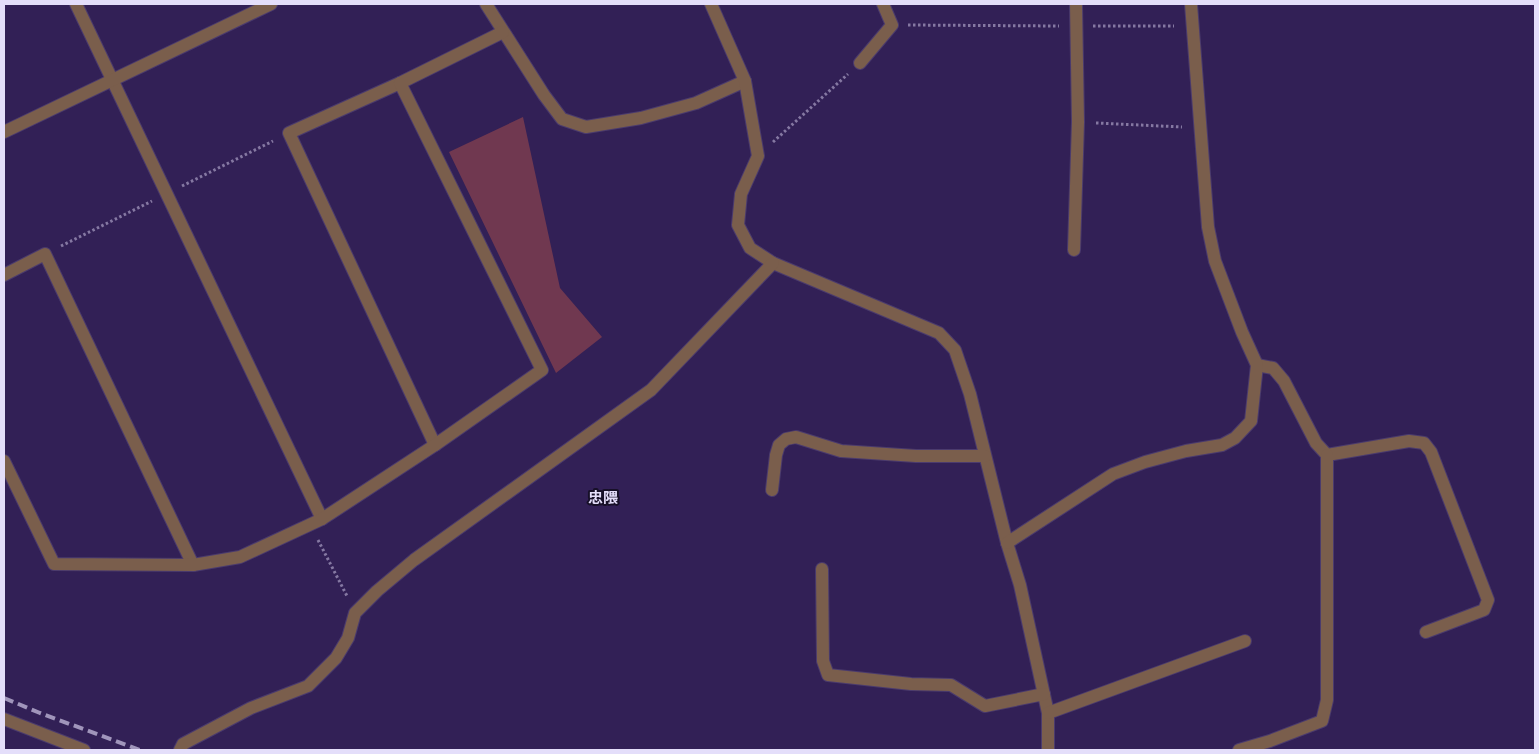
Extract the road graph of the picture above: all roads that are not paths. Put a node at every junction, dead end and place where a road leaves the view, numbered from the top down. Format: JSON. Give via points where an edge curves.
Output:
{"nodes":[{"id":1,"x":76,"y":4,"type":"edge"},
{"id":2,"x":271,"y":4,"type":"edge"},
{"id":3,"x":486,"y":4,"type":"edge"},
{"id":4,"x":711,"y":4,"type":"edge"},
{"id":5,"x":883,"y":4,"type":"edge"},
{"id":6,"x":1076,"y":4,"type":"edge"},
{"id":7,"x":1192,"y":4,"type":"edge"},
{"id":8,"x":503,"y":32,"type":"junction"},
{"id":9,"x":860,"y":63,"type":"road end"},
{"id":10,"x":112,"y":80,"type":"junction"},
{"id":11,"x":745,"y":81,"type":"junction"},
{"id":12,"x":400,"y":82,"type":"junction"},
{"id":13,"x":4,"y":132,"type":"edge"},
{"id":14,"x":1074,"y":250,"type":"dead end"},
{"id":15,"x":773,"y":263,"type":"junction"},
{"id":16,"x":4,"y":274,"type":"edge"},
{"id":17,"x":1257,"y":365,"type":"junction"},
{"id":18,"x":435,"y":445,"type":"junction"},
{"id":19,"x":1327,"y":455,"type":"junction"},
{"id":20,"x":985,"y":456,"type":"junction"},
{"id":21,"x":4,"y":461,"type":"edge"},
{"id":22,"x":772,"y":490,"type":"dead end"},
{"id":23,"x":322,"y":519,"type":"junction"},
{"id":24,"x":1007,"y":543,"type":"junction"},
{"id":25,"x":193,"y":565,"type":"junction"},
{"id":26,"x":822,"y":569,"type":"dead end"},
{"id":27,"x":1426,"y":632,"type":"dead end"},
{"id":28,"x":1245,"y":641,"type":"dead end"},
{"id":29,"x":1044,"y":694,"type":"junction"},
{"id":30,"x":1048,"y":713,"type":"junction"},
{"id":31,"x":4,"y":719,"type":"edge"},
{"id":32,"x":84,"y":750,"type":"edge"},
{"id":33,"x":180,"y":750,"type":"edge"},
{"id":34,"x":1048,"y":750,"type":"edge"},
{"id":35,"x":1238,"y":750,"type":"edge"}],
"edges":[{"from":1,"to":10,"type":"street"},
{"from":2,"to":10,"type":"street"},
{"from":3,"to":8,"type":"street"},
{"from":4,"to":11,"type":"street"},
{"from":5,"to":9,"type":"street","via":[[892,25]]},
{"from":6,"to":14,"type":"street","via":[[1078,122]]},
{"from":7,"to":17,"type":"street","via":[[1208,227],[1215,261]]},
{"from":8,"to":11,"type":"street","via":[[562,119],[586,127],[641,118],[696,103]]},
{"from":8,"to":12,"type":"street"},
{"from":10,"to":13,"type":"street"},
{"from":10,"to":23,"type":"street"},
{"from":11,"to":15,"type":"street","via":[[758,156],[741,194],[738,225],[750,248]]},
{"from":12,"to":18,"type":"street","via":[[542,370]]},
{"from":12,"to":18,"type":"street","via":[[289,133]]},
{"from":15,"to":20,"type":"street","via":[[939,333],[955,350]]},
{"from":15,"to":33,"type":"street","via":[[651,390],[414,560],[377,591],[355,613],[348,638],[336,658],[308,686],[251,708],[183,744]]},
{"from":16,"to":25,"type":"street","via":[[45,254]]},
{"from":17,"to":19,"type":"street","via":[[1273,368],[1284,381],[1316,444]]},
{"from":17,"to":24,"type":"street","via":[[1251,421],[1235,438],[1222,445],[1186,451],[1113,474]]},
{"from":18,"to":23,"type":"street"},
{"from":19,"to":27,"type":"street","via":[[1408,441],[1424,442],[1432,452],[1488,600],[1484,610]]},
{"from":19,"to":35,"type":"street","via":[[1327,700],[1322,721]]},
{"from":20,"to":22,"type":"street","via":[[841,451],[796,437],[779,445]]},
{"from":20,"to":24,"type":"street"},
{"from":21,"to":25,"type":"street","via":[[54,564]]},
{"from":23,"to":25,"type":"street","via":[[240,557]]},
{"from":24,"to":29,"type":"street","via":[[1020,585]]},
{"from":26,"to":29,"type":"street","via":[[823,661],[828,675],[951,685],[985,706]]},
{"from":28,"to":30,"type":"street"},
{"from":29,"to":30,"type":"street"},
{"from":30,"to":34,"type":"street"},
{"from":31,"to":32,"type":"street"}]}
